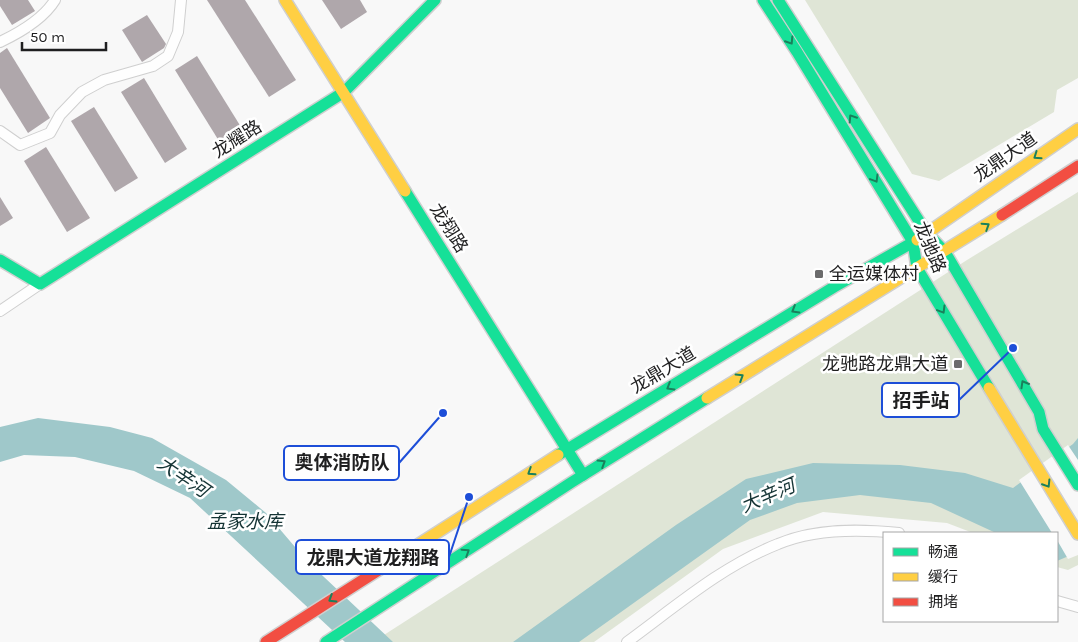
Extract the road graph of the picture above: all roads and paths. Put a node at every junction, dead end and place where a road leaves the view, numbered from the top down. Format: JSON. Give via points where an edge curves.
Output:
{"nodes":[{"id":1,"x":55,"y":0,"type":"edge"},
{"id":2,"x":181,"y":0,"type":"edge"},
{"id":3,"x":285,"y":0,"type":"edge"},
{"id":4,"x":436,"y":0,"type":"edge"},
{"id":5,"x":764,"y":0,"type":"edge"},
{"id":6,"x":778,"y":0,"type":"edge"},
{"id":7,"x":0,"y":42,"type":"edge"},
{"id":8,"x":344,"y":92,"type":"junction"},
{"id":9,"x":1078,"y":129,"type":"edge"},
{"id":10,"x":0,"y":131,"type":"edge"},
{"id":11,"x":1078,"y":166,"type":"edge"},
{"id":12,"x":926,"y":232,"type":"junction"},
{"id":13,"x":913,"y":242,"type":"junction"},
{"id":14,"x":944,"y":252,"type":"junction"},
{"id":15,"x":0,"y":260,"type":"edge"},
{"id":16,"x":917,"y":268,"type":"junction"},
{"id":17,"x":40,"y":284,"type":"junction"},
{"id":18,"x":0,"y":311,"type":"edge"},
{"id":19,"x":566,"y":450,"type":"junction"},
{"id":20,"x":583,"y":475,"type":"junction"},
{"id":21,"x":1078,"y":485,"type":"edge"},
{"id":22,"x":888,"y":532,"type":"edge"},
{"id":23,"x":1078,"y":534,"type":"edge"},
{"id":24,"x":1058,"y":601,"type":"edge"},
{"id":25,"x":1078,"y":607,"type":"edge"},
{"id":26,"x":266,"y":642,"type":"edge"},
{"id":27,"x":326,"y":642,"type":"edge"},
{"id":28,"x":627,"y":642,"type":"edge"}],
"edges":[{"from":1,"to":7,"type":"street","via":[[24,29]]},
{"from":2,"to":10,"type":"street","via":[[178,32],[168,56],[153,66],[104,80],[82,92],[60,115],[50,133],[20,144]]},
{"from":3,"to":8,"type":"main road","name":"龙翔路"},
{"from":4,"to":8,"type":"main road","name":"龙耀路"},
{"from":5,"to":13,"type":"main road","name":"龙驰路","one_way":true},
{"from":12,"to":6,"type":"main road","name":"龙驰路","one_way":true},
{"from":8,"to":17,"type":"main road","name":"龙耀路"},
{"from":8,"to":19,"type":"main road","name":"龙翔路"},
{"from":9,"to":12,"type":"main road","name":"龙鼎大道","one_way":true},
{"from":14,"to":11,"type":"main road","one_way":true},
{"from":12,"to":13,"type":"main road","name":"龙鼎大道"},
{"from":12,"to":14,"type":"main road","name":"龙驰路"},
{"from":13,"to":16,"type":"main road","name":"龙驰路"},
{"from":13,"to":19,"type":"main road","name":"龙鼎大道","one_way":true},
{"from":14,"to":16,"type":"main road"},
{"from":21,"to":14,"type":"main road","name":"龙驰路","one_way":true,"via":[[1043,429],[1039,412]]},
{"from":15,"to":17,"type":"main road"},
{"from":20,"to":16,"type":"main road","one_way":true},
{"from":16,"to":23,"type":"main road","name":"龙驰路","one_way":true},
{"from":17,"to":18,"type":"street"},
{"from":19,"to":20,"type":"main road","name":"龙翔路"},
{"from":19,"to":26,"type":"main road","name":"龙鼎大道","one_way":true},
{"from":27,"to":20,"type":"main road","one_way":true},
{"from":22,"to":28,"type":"street","via":[[812,534],[778,543],[734,566]]},
{"from":24,"to":25,"type":"street"}]}
